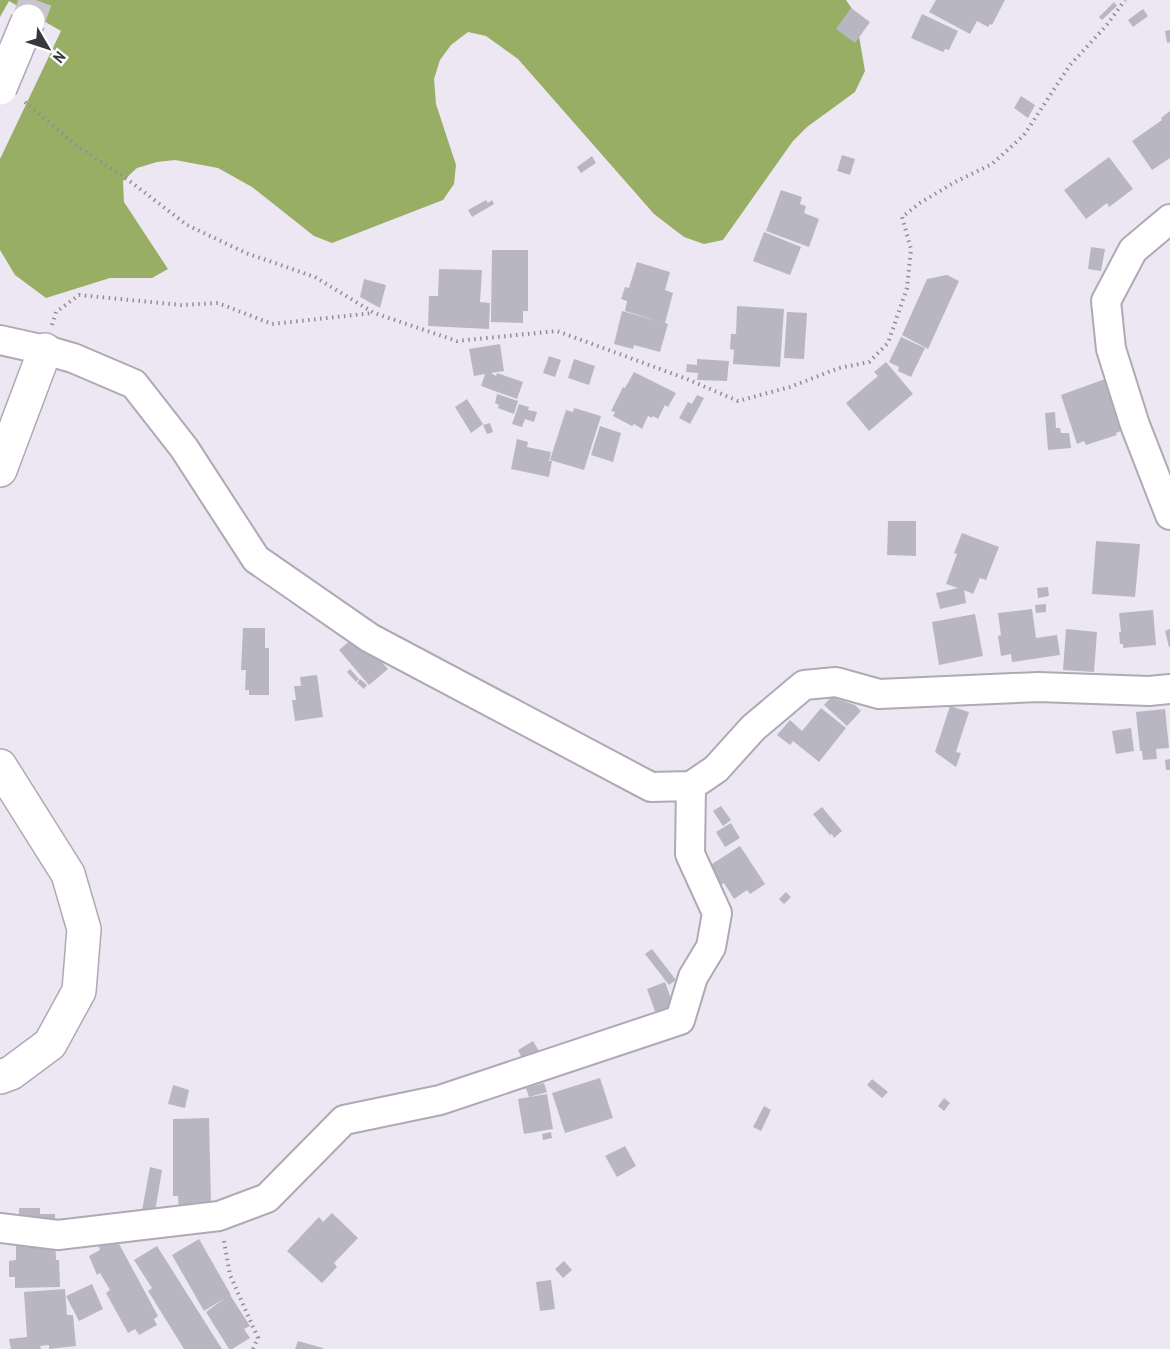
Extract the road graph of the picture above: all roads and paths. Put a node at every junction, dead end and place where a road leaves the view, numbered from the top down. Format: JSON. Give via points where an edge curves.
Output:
{"nodes":[{"id":1,"x":1125,"y":0,"type":"edge"},
{"id":2,"x":28,"y":21,"type":"tunnel mouth"},
{"id":3,"x":9,"y":92,"type":"edge"},
{"id":4,"x":1170,"y":219,"type":"edge"},
{"id":5,"x":374,"y":313,"type":"junction"},
{"id":6,"x":0,"y":340,"type":"edge"},
{"id":7,"x":45,"y":350,"type":"junction"},
{"id":8,"x":0,"y":470,"type":"edge"},
{"id":9,"x":1170,"y":515,"type":"edge"},
{"id":10,"x":1170,"y":689,"type":"edge"},
{"id":11,"x":0,"y":766,"type":"edge"},
{"id":12,"x":691,"y":786,"type":"junction"},
{"id":13,"x":0,"y":1077,"type":"edge"},
{"id":14,"x":219,"y":1216,"type":"junction"},
{"id":15,"x":0,"y":1228,"type":"edge"},
{"id":16,"x":253,"y":1349,"type":"edge"}],
"edges":[{"from":1,"to":5,"type":"path","via":[[1070,65],[1024,135],[992,164],[902,217],[911,249],[907,288],[888,343],[869,362],[838,368],[790,387],[738,401],[557,331],[457,341]]},
{"from":2,"to":3,"type":"main road","bridge":true},
{"from":3,"to":5,"type":"path","via":[[188,225],[246,253],[315,277]]},
{"from":4,"to":9,"type":"street","via":[[1133,250],[1106,301],[1111,350]]},
{"from":5,"to":7,"type":"path","via":[[272,324],[218,303],[181,305],[80,295],[56,312]]},
{"from":6,"to":7,"type":"street"},
{"from":7,"to":8,"type":"main road"},
{"from":7,"to":12,"type":"street","via":[[134,384],[184,448],[256,559],[370,638],[651,787]]},
{"from":10,"to":12,"type":"street","via":[[1038,687],[879,694],[836,682],[804,685],[753,728],[716,769]]},
{"from":11,"to":13,"type":"main road","via":[[69,874],[84,929],[79,991],[50,1044]]},
{"from":12,"to":14,"type":"street","via":[[690,854],[717,913],[711,947],[693,977],[680,1020],[440,1100],[344,1120],[267,1198]]},
{"from":14,"to":15,"type":"street","via":[[58,1234]]},
{"from":14,"to":16,"type":"path","via":[[230,1275],[258,1338]]}]}
